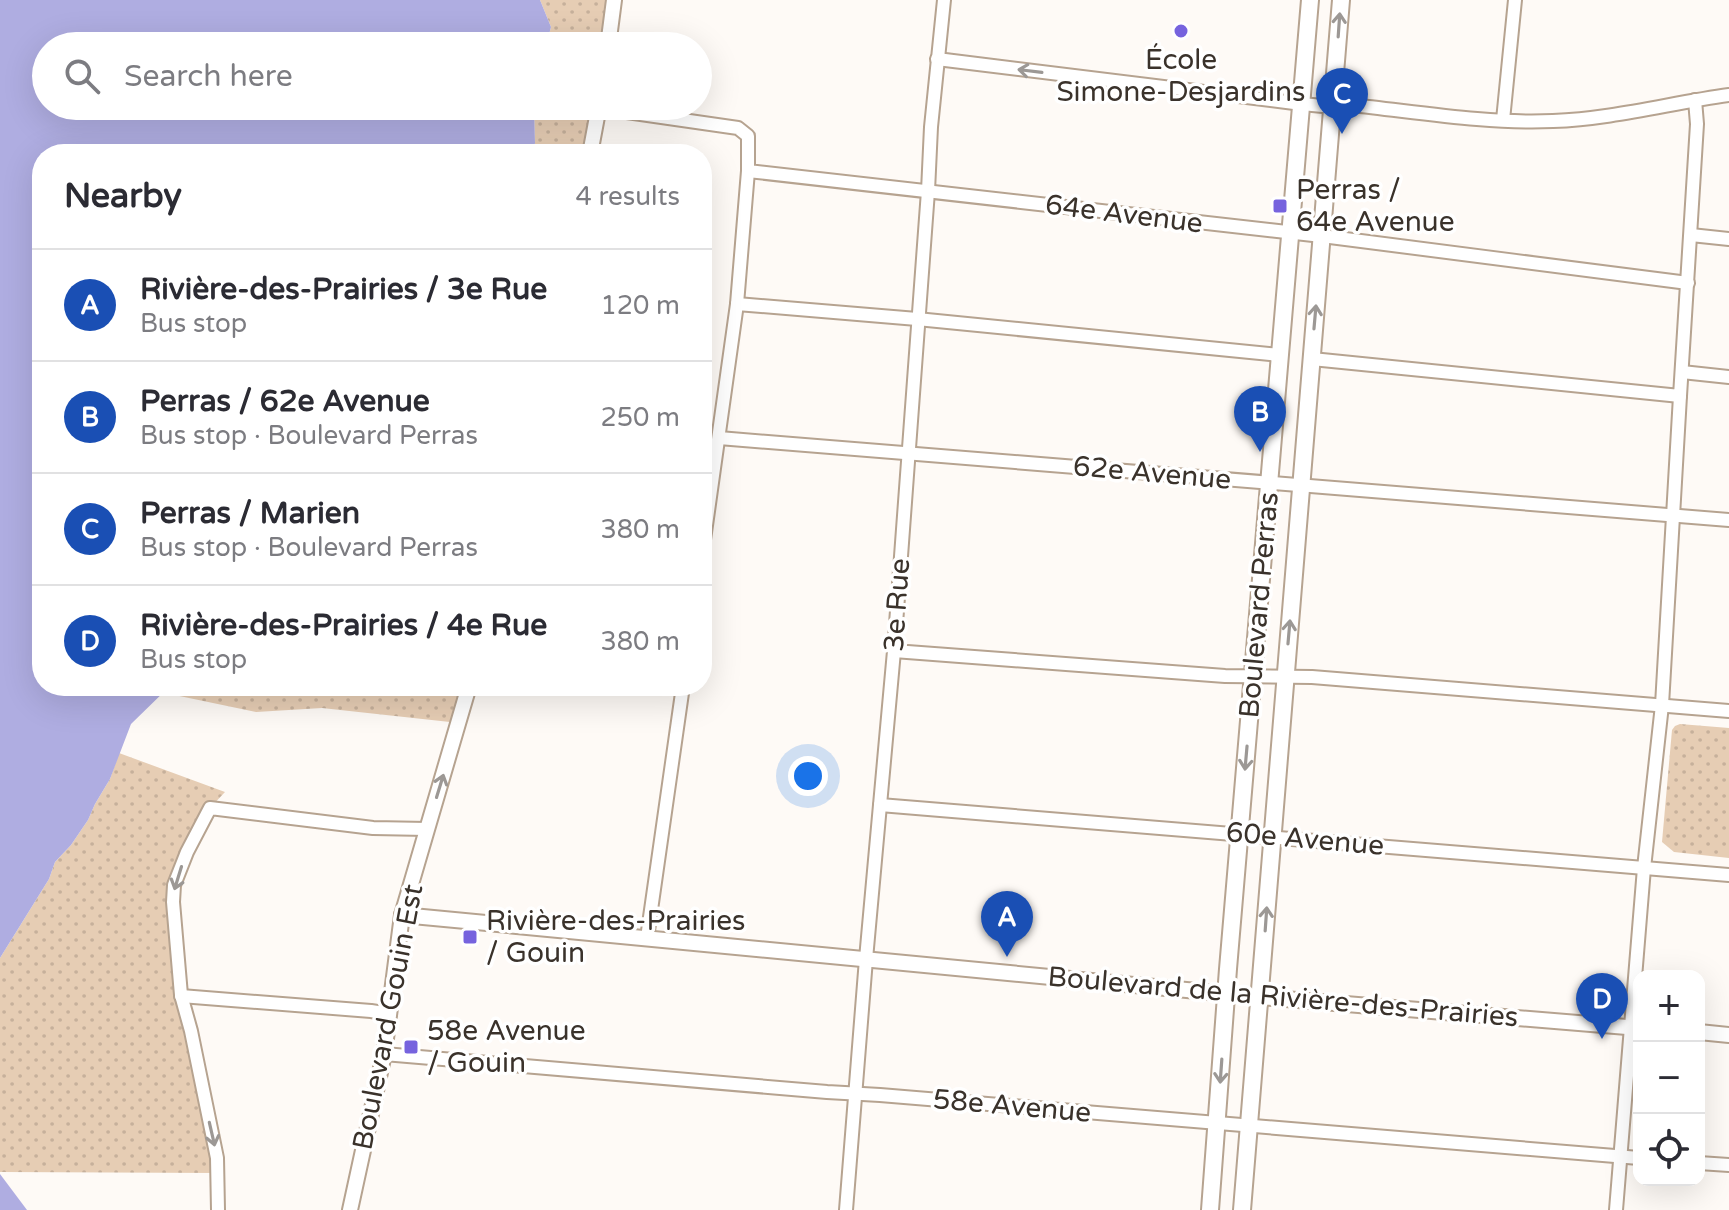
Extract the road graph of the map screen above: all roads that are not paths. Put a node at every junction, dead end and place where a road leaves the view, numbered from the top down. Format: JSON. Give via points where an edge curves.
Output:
{"nodes":[{"id":1,"x":614,"y":0,"type":"edge"},
{"id":2,"x":944,"y":0,"type":"edge"},
{"id":3,"x":1310,"y":0,"type":"edge"},
{"id":4,"x":1341,"y":0,"type":"edge"},
{"id":5,"x":1515,"y":0,"type":"edge"},
{"id":6,"x":610,"y":32,"type":"edge"},
{"id":7,"x":937,"y":59,"type":"junction"},
{"id":8,"x":1729,"y":95,"type":"edge"},
{"id":9,"x":1695,"y":100,"type":"junction"},
{"id":10,"x":1302,"y":104,"type":"junction"},
{"id":11,"x":1333,"y":107,"type":"junction"},
{"id":12,"x":597,"y":120,"type":"edge"},
{"id":13,"x":685,"y":120,"type":"edge"},
{"id":14,"x":1503,"y":120,"type":"junction"},
{"id":15,"x":592,"y":144,"type":"edge"},
{"id":16,"x":748,"y":171,"type":"junction"},
{"id":17,"x":928,"y":191,"type":"junction"},
{"id":18,"x":1290,"y":233,"type":"junction"},
{"id":19,"x":1691,"y":235,"type":"junction"},
{"id":20,"x":1322,"y":236,"type":"junction"},
{"id":21,"x":1729,"y":239,"type":"edge"},
{"id":22,"x":1688,"y":283,"type":"junction"},
{"id":23,"x":737,"y":304,"type":"junction"},
{"id":24,"x":917,"y":319,"type":"junction"},
{"id":25,"x":1279,"y":355,"type":"junction"},
{"id":26,"x":1312,"y":359,"type":"junction"},
{"id":27,"x":1682,"y":372,"type":"junction"},
{"id":28,"x":1729,"y":377,"type":"edge"},
{"id":29,"x":1680,"y":396,"type":"junction"},
{"id":30,"x":719,"y":438,"type":"junction"},
{"id":31,"x":908,"y":454,"type":"junction"},
{"id":32,"x":1269,"y":483,"type":"junction"},
{"id":33,"x":1301,"y":485,"type":"junction"},
{"id":34,"x":712,"y":486,"type":"edge"},
{"id":35,"x":1673,"y":516,"type":"junction"},
{"id":36,"x":1729,"y":520,"type":"edge"},
{"id":37,"x":894,"y":651,"type":"junction"},
{"id":38,"x":1286,"y":675,"type":"junction"},
{"id":39,"x":1253,"y":676,"type":"junction"},
{"id":40,"x":466,"y":696,"type":"edge"},
{"id":41,"x":682,"y":696,"type":"edge"},
{"id":42,"x":1662,"y":705,"type":"junction"},
{"id":43,"x":1729,"y":711,"type":"edge"},
{"id":44,"x":880,"y":805,"type":"junction"},
{"id":45,"x":427,"y":829,"type":"junction"},
{"id":46,"x":1240,"y":834,"type":"junction"},
{"id":47,"x":1272,"y":836,"type":"junction"},
{"id":48,"x":1644,"y":868,"type":"junction"},
{"id":49,"x":1729,"y":875,"type":"edge"},
{"id":50,"x":402,"y":915,"type":"junction"},
{"id":51,"x":647,"y":938,"type":"junction"},
{"id":52,"x":866,"y":959,"type":"junction"},
{"id":53,"x":1638,"y":970,"type":"edge"},
{"id":54,"x":1227,"y":993,"type":"junction"},
{"id":55,"x":181,"y":996,"type":"junction"},
{"id":56,"x":1260,"y":997,"type":"junction"},
{"id":57,"x":390,"y":1014,"type":"junction"},
{"id":58,"x":1633,"y":1028,"type":"edge"},
{"id":59,"x":1705,"y":1033,"type":"edge"},
{"id":60,"x":1729,"y":1035,"type":"edge"},
{"id":61,"x":1633,"y":1042,"type":"edge"},
{"id":62,"x":384,"y":1054,"type":"junction"},
{"id":63,"x":855,"y":1094,"type":"junction"},
{"id":64,"x":1217,"y":1123,"type":"junction"},
{"id":65,"x":1248,"y":1126,"type":"junction"},
{"id":66,"x":1620,"y":1156,"type":"junction"},
{"id":67,"x":1633,"y":1157,"type":"edge"},
{"id":68,"x":1705,"y":1163,"type":"edge"},
{"id":69,"x":1729,"y":1165,"type":"edge"},
{"id":70,"x":218,"y":1210,"type":"edge"},
{"id":71,"x":350,"y":1210,"type":"edge"},
{"id":72,"x":846,"y":1210,"type":"edge"},
{"id":73,"x":1210,"y":1210,"type":"edge"},
{"id":74,"x":1242,"y":1210,"type":"edge"},
{"id":75,"x":1616,"y":1210,"type":"edge"}],
"edges":[{"from":1,"to":6,"type":"street"},
{"from":2,"to":7,"type":"street","name":"3e Rue"},
{"from":3,"to":10,"type":"main road","name":"Boulevard Perras"},
{"from":11,"to":4,"type":"main road","name":"Boulevard Perras","one_way":true},
{"from":5,"to":14,"type":"street"},
{"from":10,"to":7,"type":"street","one_way":true},
{"from":7,"to":17,"type":"street","name":"3e Rue"},
{"from":8,"to":9,"type":"street"},
{"from":9,"to":14,"type":"street","via":[[1587,118]]},
{"from":9,"to":19,"type":"street"},
{"from":10,"to":11,"type":"street"},
{"from":10,"to":18,"type":"main road","name":"Boulevard Perras"},
{"from":11,"to":14,"type":"street"},
{"from":11,"to":20,"type":"main road","name":"Boulevard Perras"},
{"from":12,"to":15,"type":"street"},
{"from":13,"to":16,"type":"street","via":[[738,128],[748,136]]},
{"from":16,"to":17,"type":"street","name":"64e Avenue"},
{"from":16,"to":23,"type":"street"},
{"from":17,"to":18,"type":"street","name":"64e Avenue"},
{"from":17,"to":24,"type":"street","name":"3e Rue"},
{"from":18,"to":20,"type":"street","name":"64e Avenue"},
{"from":18,"to":25,"type":"main road","name":"Boulevard Perras"},
{"from":19,"to":21,"type":"street"},
{"from":19,"to":22,"type":"street"},
{"from":20,"to":22,"type":"street","name":"64e Avenue"},
{"from":26,"to":20,"type":"main road","name":"Boulevard Perras","one_way":true},
{"from":22,"to":27,"type":"street"},
{"from":23,"to":24,"type":"street"},
{"from":23,"to":30,"type":"street"},
{"from":24,"to":25,"type":"street"},
{"from":24,"to":31,"type":"street","name":"3e Rue"},
{"from":25,"to":32,"type":"main road","name":"Boulevard Perras"},
{"from":26,"to":29,"type":"street"},
{"from":26,"to":33,"type":"main road","name":"Boulevard Perras"},
{"from":27,"to":28,"type":"street"},
{"from":27,"to":29,"type":"street"},
{"from":29,"to":35,"type":"street"},
{"from":30,"to":31,"type":"street","name":"62e Avenue"},
{"from":30,"to":34,"type":"street"},
{"from":31,"to":32,"type":"street","name":"62e Avenue"},
{"from":31,"to":37,"type":"street","name":"3e Rue"},
{"from":32,"to":33,"type":"street","name":"62e Avenue"},
{"from":32,"to":39,"type":"main road","name":"Boulevard Perras"},
{"from":33,"to":35,"type":"street","name":"62e Avenue"},
{"from":38,"to":33,"type":"main road","name":"Boulevard Perras","one_way":true},
{"from":35,"to":36,"type":"street","name":"62e Avenue"},
{"from":35,"to":42,"type":"street"},
{"from":37,"to":39,"type":"street"},
{"from":37,"to":44,"type":"street","name":"3e Rue"},
{"from":38,"to":39,"type":"street"},
{"from":38,"to":42,"type":"street"},
{"from":38,"to":47,"type":"main road","name":"Boulevard Perras"},
{"from":39,"to":46,"type":"main road","name":"Boulevard Perras","one_way":true},
{"from":45,"to":40,"type":"street","name":"Boulevard Gouin Est","one_way":true},
{"from":41,"to":51,"type":"street"},
{"from":42,"to":43,"type":"street"},
{"from":42,"to":48,"type":"street"},
{"from":44,"to":46,"type":"street","name":"60e Avenue"},
{"from":44,"to":52,"type":"street","name":"3e Rue"},
{"from":45,"to":50,"type":"street","name":"Boulevard Gouin Est"},
{"from":45,"to":55,"type":"street","one_way":true,"via":[[373,828],[210,808],[174,885]]},
{"from":46,"to":47,"type":"street","name":"60e Avenue"},
{"from":46,"to":54,"type":"main road","name":"Boulevard Perras"},
{"from":47,"to":48,"type":"street","name":"60e Avenue"},
{"from":56,"to":47,"type":"main road","name":"Boulevard Perras","one_way":true},
{"from":48,"to":49,"type":"street","name":"60e Avenue"},
{"from":48,"to":53,"type":"street"},
{"from":50,"to":51,"type":"street","name":"Boulevard de la Rivière-des-Prairies"},
{"from":50,"to":57,"type":"street","name":"Boulevard Gouin Est"},
{"from":51,"to":52,"type":"street","name":"Boulevard de la Rivière-des-Prairies"},
{"from":52,"to":54,"type":"street","name":"Boulevard de la Rivière-des-Prairies"},
{"from":52,"to":63,"type":"street","name":"3e Rue"},
{"from":54,"to":56,"type":"street","name":"Boulevard de la Rivière-des-Prairies"},
{"from":54,"to":64,"type":"main road","name":"Boulevard Perras","one_way":true},
{"from":55,"to":57,"type":"street"},
{"from":55,"to":70,"type":"street","one_way":true,"via":[[215,1148]]},
{"from":56,"to":58,"type":"street","name":"Boulevard de la Rivière-des-Prairies"},
{"from":56,"to":65,"type":"main road","name":"Boulevard Perras"},
{"from":57,"to":62,"type":"street","name":"Boulevard Gouin Est"},
{"from":59,"to":60,"type":"street"},
{"from":61,"to":66,"type":"street"},
{"from":62,"to":63,"type":"street","name":"58e Avenue"},
{"from":62,"to":71,"type":"street","name":"Boulevard Gouin Est"},
{"from":63,"to":64,"type":"street","name":"58e Avenue"},
{"from":63,"to":72,"type":"street","name":"3e Rue"},
{"from":64,"to":65,"type":"street","name":"58e Avenue"},
{"from":64,"to":73,"type":"main road","name":"Boulevard Perras"},
{"from":65,"to":66,"type":"street","name":"58e Avenue"},
{"from":65,"to":74,"type":"main road","name":"Boulevard Perras"},
{"from":66,"to":67,"type":"street","name":"58e Avenue"},
{"from":66,"to":75,"type":"street"},
{"from":68,"to":69,"type":"street"}]}
